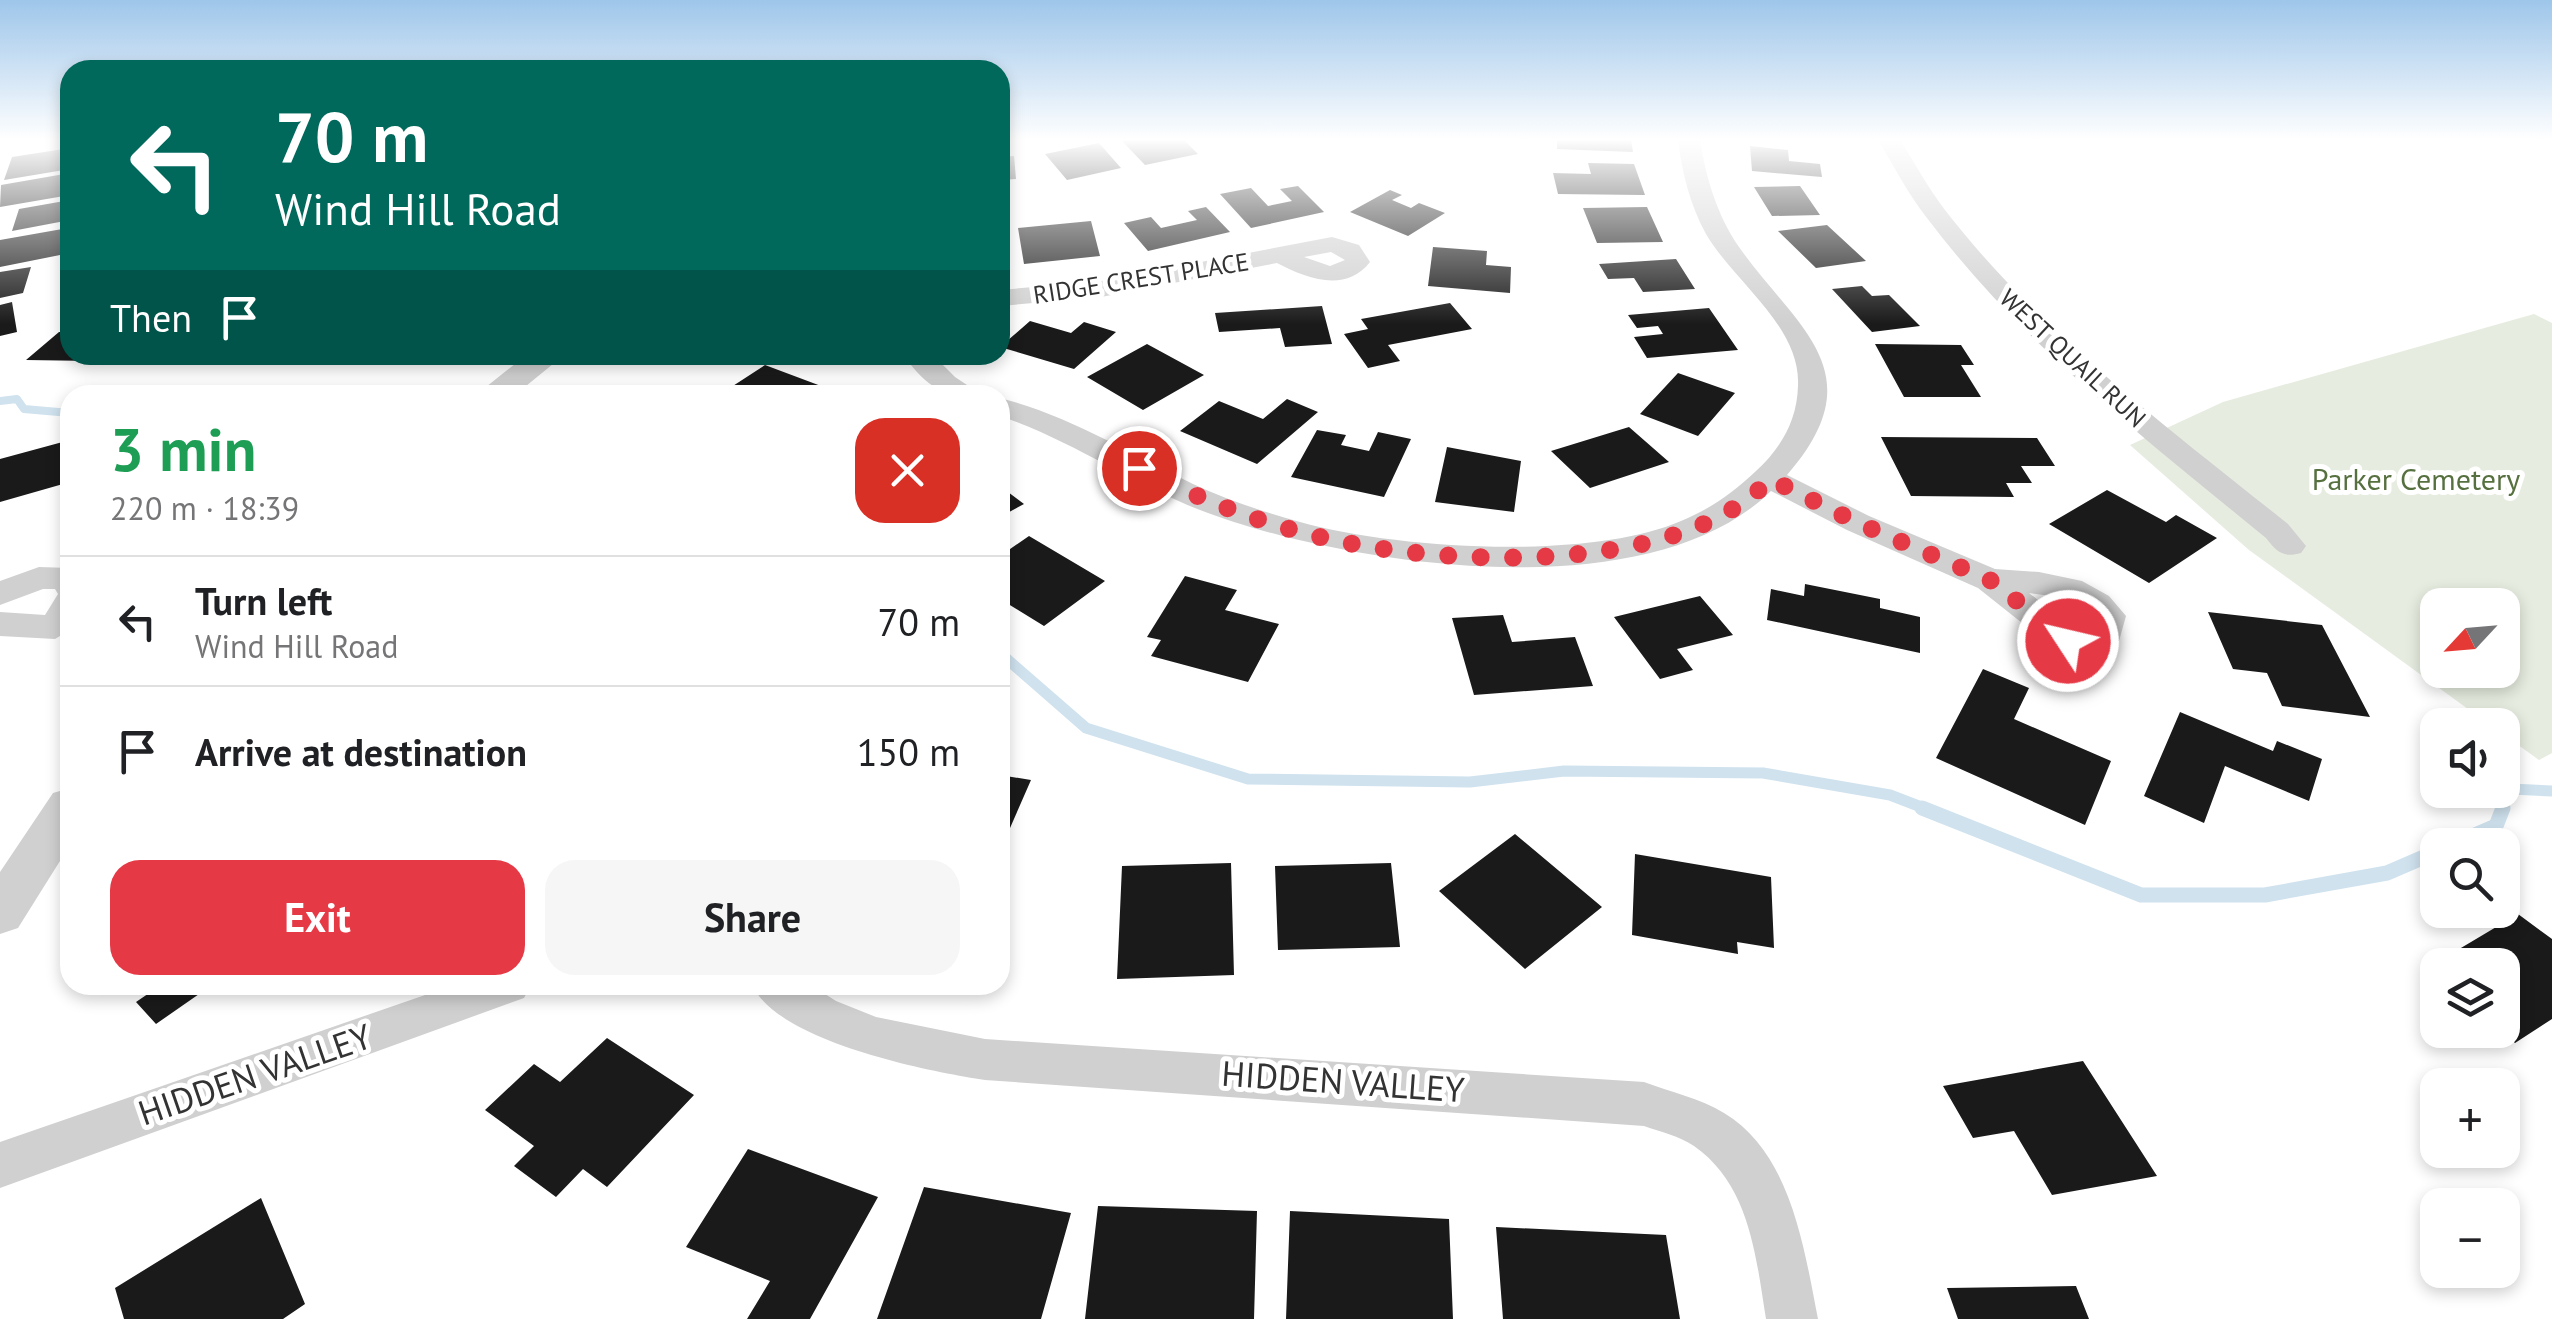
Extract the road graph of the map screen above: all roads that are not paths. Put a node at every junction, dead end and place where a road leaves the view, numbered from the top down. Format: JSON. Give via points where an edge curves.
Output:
{"nodes":[{"id":1,"x":1704,"y":202,"type":"edge"},
{"id":2,"x":1928,"y":202,"type":"edge"},
{"id":3,"x":1281,"y":255,"type":"dead end"},
{"id":4,"x":1010,"y":297,"type":"edge"},
{"id":5,"x":533,"y":365,"type":"edge"},
{"id":6,"x":927,"y":365,"type":"edge"},
{"id":7,"x":506,"y":385,"type":"edge"},
{"id":8,"x":949,"y":385,"type":"edge"},
{"id":9,"x":1010,"y":411,"type":"edge"},
{"id":10,"x":1770,"y":479,"type":"junction"},
{"id":11,"x":2290,"y":546,"type":"dead end"},
{"id":12,"x":60,"y":578,"type":"edge"},
{"id":13,"x":1990,"y":580,"type":"dead end"},
{"id":14,"x":0,"y":594,"type":"edge"},
{"id":15,"x":60,"y":619,"type":"edge"},
{"id":16,"x":0,"y":624,"type":"edge"},
{"id":17,"x":60,"y":821,"type":"edge"},
{"id":18,"x":0,"y":913,"type":"edge"},
{"id":19,"x":481,"y":995,"type":"edge"},
{"id":20,"x":791,"y":995,"type":"edge"},
{"id":21,"x":0,"y":1165,"type":"edge"},
{"id":22,"x":1792,"y":1319,"type":"edge"}],
"edges":[{"from":1,"to":10,"type":"street","via":[[1718,234],[1793,327],[1812,368],[1812,406]]},
{"from":2,"to":11,"type":"street","name":"WEST QUAIL RUN","via":[[2010,301],[2112,398]]},
{"from":3,"to":4,"type":"street","name":"RIDGE CREST PLACE","via":[[1101,289]]},
{"from":5,"to":7,"type":"street"},
{"from":6,"to":8,"type":"street"},
{"from":9,"to":10,"type":"street","via":[[1068,431],[1224,508],[1326,538],[1459,557],[1625,547],[1724,516]]},
{"from":10,"to":13,"type":"street"},
{"from":12,"to":14,"type":"street","via":[[39,578]]},
{"from":15,"to":16,"type":"street"},
{"from":17,"to":18,"type":"street"},
{"from":19,"to":21,"type":"street","name":"HIDDEN VALLEY"},
{"from":20,"to":22,"type":"street","name":"HIDDEN VALLEY","via":[[870,1034],[994,1063],[1644,1104],[1708,1128],[1733,1148],[1777,1239]]}]}
